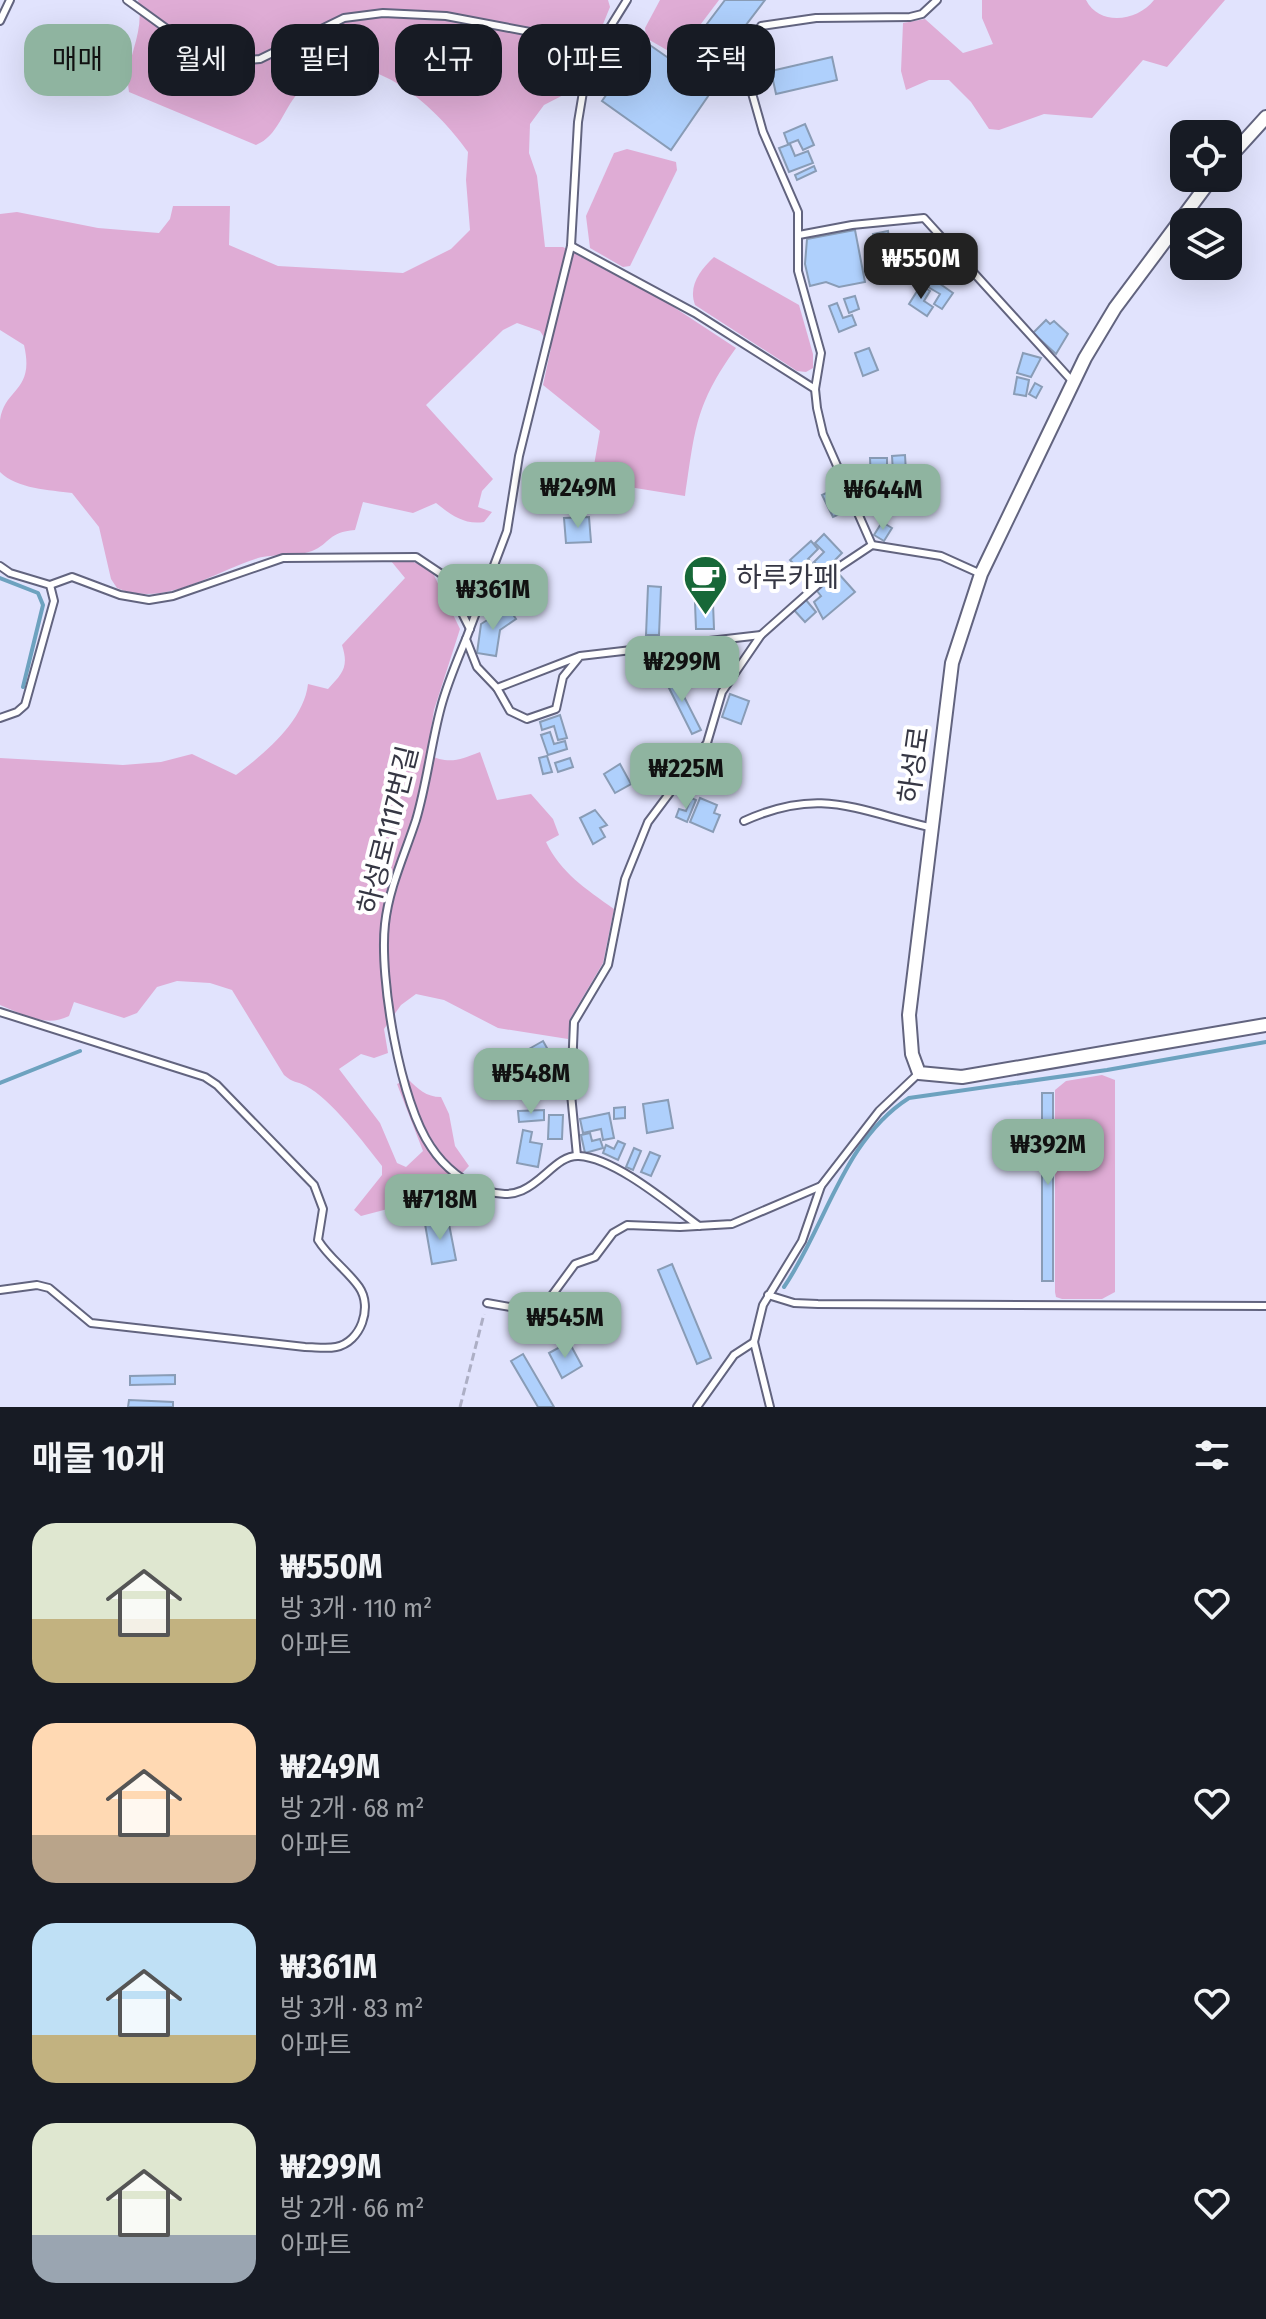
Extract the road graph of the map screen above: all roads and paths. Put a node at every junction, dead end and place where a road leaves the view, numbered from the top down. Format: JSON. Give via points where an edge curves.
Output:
{"nodes":[{"id":1,"x":10,"y":0,"type":"edge"},
{"id":2,"x":127,"y":0,"type":"edge"},
{"id":3,"x":627,"y":0,"type":"edge"},
{"id":4,"x":937,"y":0,"type":"edge"},
{"id":5,"x":0,"y":21,"type":"edge"},
{"id":6,"x":612,"y":24,"type":"edge"},
{"id":7,"x":518,"y":30,"type":"edge"},
{"id":8,"x":583,"y":96,"type":"edge"},
{"id":9,"x":1266,"y":117,"type":"edge"},
{"id":10,"x":1242,"y":144,"type":"edge"},
{"id":11,"x":1202,"y":192,"type":"edge"},
{"id":12,"x":799,"y":235,"type":"junction"},
{"id":13,"x":571,"y":246,"type":"junction"},
{"id":14,"x":1073,"y":382,"type":"junction"},
{"id":15,"x":815,"y":389,"type":"junction"},
{"id":16,"x":872,"y":545,"type":"junction"},
{"id":17,"x":0,"y":566,"type":"edge"},
{"id":18,"x":981,"y":574,"type":"junction"},
{"id":19,"x":50,"y":585,"type":"junction"},
{"id":20,"x":470,"y":629,"type":"junction"},
{"id":21,"x":761,"y":635,"type":"junction"},
{"id":22,"x":466,"y":639,"type":"junction"},
{"id":23,"x":580,"y":656,"type":"junction"},
{"id":24,"x":497,"y":688,"type":"junction"},
{"id":25,"x":0,"y":718,"type":"edge"},
{"id":26,"x":744,"y":821,"type":"dead end"},
{"id":27,"x":929,"y":827,"type":"junction"},
{"id":28,"x":0,"y":1012,"type":"edge"},
{"id":29,"x":1266,"y":1025,"type":"edge"},
{"id":30,"x":919,"y":1073,"type":"junction"},
{"id":31,"x":577,"y":1156,"type":"junction"},
{"id":32,"x":821,"y":1186,"type":"junction"},
{"id":33,"x":699,"y":1226,"type":"junction"},
{"id":34,"x":0,"y":1290,"type":"edge"},
{"id":35,"x":768,"y":1295,"type":"junction"},
{"id":36,"x":487,"y":1303,"type":"joint"},
{"id":37,"x":1266,"y":1306,"type":"edge"},
{"id":38,"x":754,"y":1342,"type":"junction"},
{"id":39,"x":460,"y":1407,"type":"edge"},
{"id":40,"x":697,"y":1407,"type":"edge"},
{"id":41,"x":770,"y":1407,"type":"edge"}],
"edges":[{"from":1,"to":5,"type":"lane"},
{"from":2,"to":7,"type":"lane","via":[[178,37],[229,61],[260,59],[344,18],[383,13],[446,16]]},
{"from":3,"to":6,"type":"lane","name":"하성로1117번길"},
{"from":4,"to":12,"type":"lane","via":[[910,17],[804,19],[761,26],[747,56],[748,79],[763,132],[795,199]]},
{"from":8,"to":13,"type":"lane","name":"하성로1117번길"},
{"from":9,"to":10,"type":"street"},
{"from":11,"to":14,"type":"street","name":"하성로","via":[[1115,308]]},
{"from":12,"to":14,"type":"lane","via":[[924,218]]},
{"from":12,"to":15,"type":"lane","via":[[798,271],[821,353]]},
{"from":13,"to":15,"type":"lane","via":[[695,313]]},
{"from":13,"to":20,"type":"lane","name":"하성로1117번길","via":[[519,456],[507,531]]},
{"from":14,"to":18,"type":"street","name":"하성로"},
{"from":15,"to":16,"type":"lane","via":[[823,434]]},
{"from":16,"to":18,"type":"lane","via":[[933,554]]},
{"from":16,"to":21,"type":"lane","via":[[833,571]]},
{"from":17,"to":19,"type":"lane"},
{"from":18,"to":27,"type":"street","name":"하성로","via":[[952,663]]},
{"from":19,"to":20,"type":"lane","via":[[72,577],[149,600],[283,558],[416,557],[443,575]]},
{"from":19,"to":25,"type":"lane","via":[[54,601],[25,705]]},
{"from":20,"to":22,"type":"lane","name":"하성로1117번길"},
{"from":21,"to":23,"type":"lane"},
{"from":21,"to":31,"type":"lane","via":[[722,692],[707,743],[655,807],[633,854],[608,965],[574,1022],[571,1094]]},
{"from":22,"to":24,"type":"lane","via":[[477,667]]},
{"from":22,"to":31,"type":"lane","name":"하성로1117번길","via":[[441,706],[429,769],[385,922],[384,969],[400,1063],[431,1147],[469,1183],[489,1192],[518,1191]]},
{"from":23,"to":24,"type":"lane"},
{"from":23,"to":24,"type":"lane","via":[[563,677],[556,709],[527,719],[516,716]]},
{"from":26,"to":27,"type":"lane","via":[[779,807],[818,801]]},
{"from":27,"to":30,"type":"street","name":"하성로","via":[[909,1015]]},
{"from":28,"to":34,"type":"lane","via":[[217,1085],[314,1185],[323,1209],[318,1240],[358,1285],[366,1308],[348,1342],[305,1347],[91,1323],[49,1288]]},
{"from":29,"to":30,"type":"street","via":[[990,1075]]},
{"from":30,"to":32,"type":"lane","via":[[879,1111]]},
{"from":31,"to":33,"type":"lane","via":[[618,1171]]},
{"from":32,"to":33,"type":"lane","via":[[744,1220]]},
{"from":32,"to":35,"type":"lane","via":[[802,1241]]},
{"from":33,"to":36,"type":"lane","via":[[627,1225],[613,1233],[595,1257],[575,1264],[539,1305],[527,1310]]},
{"from":35,"to":37,"type":"lane","via":[[818,1304]]},
{"from":35,"to":38,"type":"lane"},
{"from":36,"to":39,"type":"path"},
{"from":38,"to":40,"type":"lane","via":[[734,1355]]},
{"from":38,"to":41,"type":"lane"}]}
